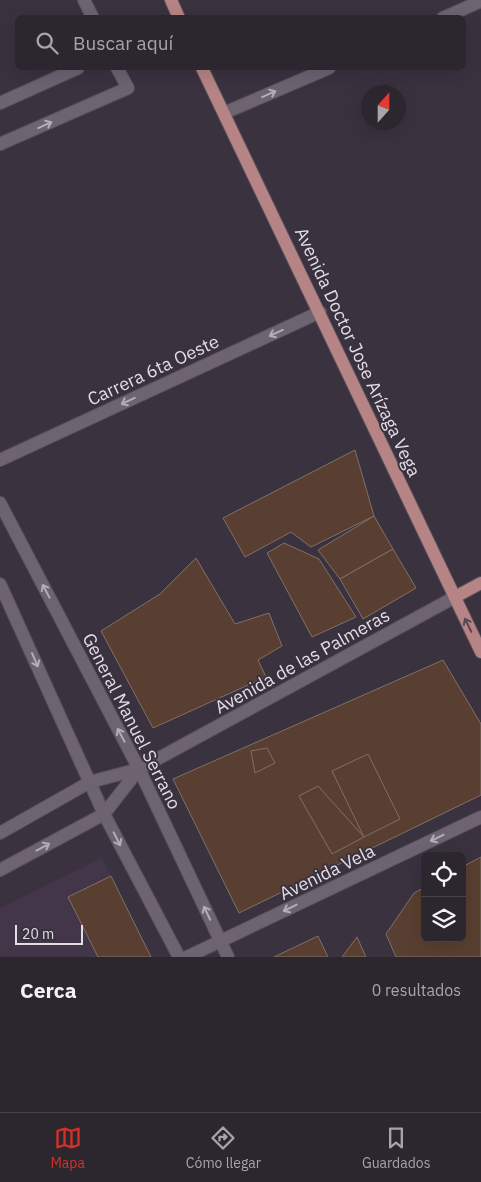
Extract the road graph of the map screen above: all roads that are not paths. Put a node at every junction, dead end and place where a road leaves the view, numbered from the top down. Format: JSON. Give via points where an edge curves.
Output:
{"nodes":[{"id":1,"x":84,"y":0,"type":"edge"},
{"id":2,"x":171,"y":0,"type":"edge"},
{"id":3,"x":481,"y":1,"type":"edge"},
{"id":4,"x":92,"y":15,"type":"edge"},
{"id":5,"x":178,"y":15,"type":"edge"},
{"id":6,"x":451,"y":15,"type":"edge"},
{"id":7,"x":74,"y":70,"type":"edge"},
{"id":8,"x":118,"y":70,"type":"edge"},
{"id":9,"x":203,"y":70,"type":"edge"},
{"id":10,"x":324,"y":70,"type":"edge"},
{"id":11,"x":0,"y":103,"type":"edge"},
{"id":12,"x":224,"y":113,"type":"junction"},
{"id":13,"x":0,"y":144,"type":"edge"},
{"id":14,"x":320,"y":312,"type":"junction"},
{"id":15,"x":0,"y":460,"type":"edge"},
{"id":16,"x":0,"y":503,"type":"edge"},
{"id":17,"x":481,"y":583,"type":"edge"},
{"id":18,"x":0,"y":584,"type":"edge"},
{"id":19,"x":455,"y":597,"type":"junction"},
{"id":20,"x":481,"y":652,"type":"edge"},
{"id":21,"x":139,"y":769,"type":"junction"},
{"id":22,"x":90,"y":782,"type":"junction"},
{"id":23,"x":104,"y":814,"type":"junction"},
{"id":24,"x":481,"y":817,"type":"edge"},
{"id":25,"x":0,"y":833,"type":"edge"},
{"id":26,"x":0,"y":870,"type":"edge"},
{"id":27,"x":221,"y":942,"type":"junction"},
{"id":28,"x":179,"y":957,"type":"edge"},
{"id":29,"x":187,"y":957,"type":"edge"},
{"id":30,"x":228,"y":957,"type":"edge"}],
"edges":[{"from":1,"to":4,"type":"street"},
{"from":2,"to":5,"type":"main road"},
{"from":3,"to":6,"type":"street"},
{"from":7,"to":11,"type":"street"},
{"from":13,"to":8,"type":"street","one_way":true,"via":[[128,88]]},
{"from":9,"to":12,"type":"main road","name":"Avenida Doctor Jose Arízaga Vega"},
{"from":12,"to":10,"type":"street","one_way":true},
{"from":12,"to":14,"type":"main road","name":"Avenida Doctor Jose Arízaga Vega"},
{"from":14,"to":15,"type":"street","name":"Carrera 6ta Oeste","one_way":true},
{"from":14,"to":19,"type":"main road","name":"Avenida Doctor Jose Arízaga Vega"},
{"from":21,"to":16,"type":"street","name":"General Manuel Serrano","one_way":true},
{"from":17,"to":19,"type":"main road","name":"Avenida de las Palmeras"},
{"from":18,"to":22,"type":"street","one_way":true},
{"from":20,"to":19,"type":"main road","name":"Avenida Doctor Jose Arízaga Vega","one_way":true},
{"from":19,"to":21,"type":"street","name":"Avenida de las Palmeras"},
{"from":21,"to":22,"type":"street","name":"Avenida de las Palmeras"},
{"from":21,"to":23,"type":"street","name":"Avenida de las Palmeras"},
{"from":27,"to":21,"type":"street","name":"General Manuel Serrano","one_way":true},
{"from":22,"to":23,"type":"street"},
{"from":22,"to":25,"type":"street","name":"Avenida de las Palmeras"},
{"from":26,"to":23,"type":"street","name":"Avenida de las Palmeras","one_way":true},
{"from":23,"to":28,"type":"street","one_way":true},
{"from":24,"to":27,"type":"street","name":"Avenida Vela","one_way":true},
{"from":27,"to":29,"type":"street","name":"Avenida Vela"},
{"from":27,"to":30,"type":"street","name":"General Manuel Serrano"}]}
